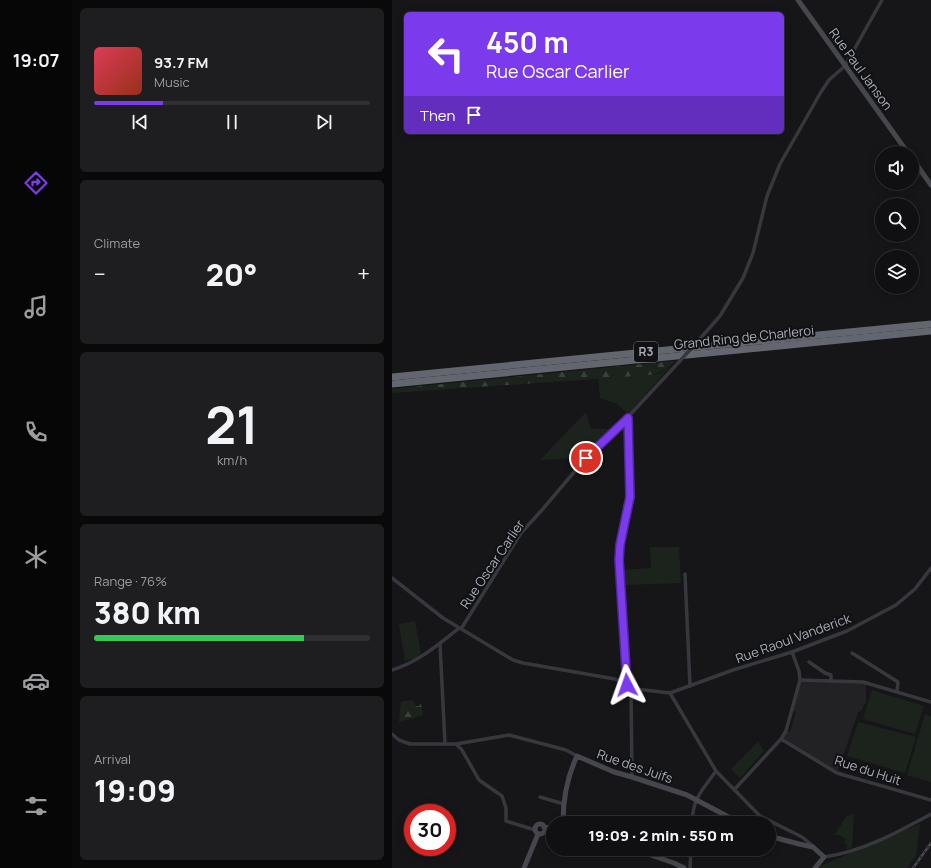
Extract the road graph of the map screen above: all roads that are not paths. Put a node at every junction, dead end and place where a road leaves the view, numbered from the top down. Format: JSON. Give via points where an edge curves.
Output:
{"nodes":[{"id":1,"x":798,"y":0,"type":"edge"},
{"id":2,"x":882,"y":0,"type":"edge"},
{"id":3,"x":845,"y":66,"type":"junction"},
{"id":4,"x":904,"y":146,"type":"edge"},
{"id":5,"x":919,"y":168,"type":"edge"},
{"id":6,"x":931,"y":185,"type":"edge"},
{"id":7,"x":931,"y":324,"type":"edge"},
{"id":8,"x":929,"y":332,"type":"edge"},
{"id":9,"x":392,"y":377,"type":"edge"},
{"id":10,"x":392,"y":384,"type":"edge"},
{"id":11,"x":628,"y":418,"type":"junction"},
{"id":12,"x":931,"y":568,"type":"edge"},
{"id":13,"x":685,"y":574,"type":"dead end"},
{"id":14,"x":392,"y":578,"type":"edge"},
{"id":15,"x":460,"y":628,"type":"junction"},
{"id":16,"x":440,"y":644,"type":"junction"},
{"id":17,"x":792,"y":652,"type":"junction"},
{"id":18,"x":852,"y":653,"type":"dead end"},
{"id":19,"x":809,"y":662,"type":"dead end"},
{"id":20,"x":392,"y":670,"type":"edge"},
{"id":21,"x":800,"y":680,"type":"junction"},
{"id":22,"x":831,"y":681,"type":"junction"},
{"id":23,"x":627,"y":685,"type":"junction"},
{"id":24,"x":690,"y":686,"type":"junction"},
{"id":25,"x":631,"y":687,"type":"junction"},
{"id":26,"x":897,"y":692,"type":"junction"},
{"id":27,"x":670,"y":693,"type":"junction"},
{"id":28,"x":931,"y":702,"type":"edge"},
{"id":29,"x":392,"y":734,"type":"edge"},
{"id":30,"x":781,"y":740,"type":"junction"},
{"id":31,"x":445,"y":744,"type":"junction"},
{"id":32,"x":456,"y":744,"type":"junction"},
{"id":33,"x":578,"y":756,"type":"junction"},
{"id":34,"x":716,"y":771,"type":"junction"},
{"id":35,"x":632,"y":777,"type":"junction"},
{"id":36,"x":734,"y":790,"type":"junction"},
{"id":37,"x":540,"y":797,"type":"dead end"},
{"id":38,"x":696,"y":799,"type":"junction"},
{"id":39,"x":931,"y":800,"type":"edge"},
{"id":40,"x":564,"y":804,"type":"junction"},
{"id":41,"x":563,"y":811,"type":"junction"},
{"id":42,"x":931,"y":814,"type":"edge"},
{"id":43,"x":561,"y":816,"type":"edge"},
{"id":44,"x":563,"y":816,"type":"edge"},
{"id":45,"x":692,"y":816,"type":"edge"},
{"id":46,"x":727,"y":816,"type":"edge"},
{"id":47,"x":545,"y":829,"type":"joint"},
{"id":48,"x":537,"y":832,"type":"junction"},
{"id":49,"x":776,"y":838,"type":"edge"},
{"id":50,"x":813,"y":847,"type":"junction"},
{"id":51,"x":654,"y":856,"type":"edge"},
{"id":52,"x":691,"y":856,"type":"edge"},
{"id":53,"x":824,"y":857,"type":"junction"},
{"id":54,"x":524,"y":868,"type":"edge"},
{"id":55,"x":684,"y":868,"type":"edge"},
{"id":56,"x":690,"y":868,"type":"edge"},
{"id":57,"x":815,"y":868,"type":"edge"}],
"edges":[{"from":1,"to":3,"type":"street","name":"Rue Paul Janson"},
{"from":2,"to":3,"type":"street","name":"Rue Oscar Carlier"},
{"from":3,"to":4,"type":"street","name":"Rue Paul Janson"},
{"from":3,"to":11,"type":"street","name":"Rue Oscar Carlier","bridge":true,"via":[[836,72],[821,92],[780,164],[767,196],[753,254],[743,278],[720,316]]},
{"from":5,"to":6,"type":"street"},
{"from":7,"to":9,"type":"highway","name":"Grand Ring de Charleroi","number":"R3"},
{"from":8,"to":10,"type":"highway","name":"Grand Ring de Charleroi","number":"R3"},
{"from":11,"to":15,"type":"street","name":"Rue Oscar Carlier","via":[[586,458],[521,533]]},
{"from":11,"to":23,"type":"street","via":[[630,497],[619,560]]},
{"from":12,"to":17,"type":"street","name":"Rue Raoul Vanderick","via":[[915,589],[896,605],[847,631]]},
{"from":13,"to":24,"type":"street"},
{"from":14,"to":15,"type":"street"},
{"from":15,"to":16,"type":"street","name":"Rue Oscar Carlier"},
{"from":15,"to":23,"type":"street","via":[[523,664],[615,679]]},
{"from":16,"to":20,"type":"street","name":"Rue Oscar Carlier","via":[[415,661]]},
{"from":16,"to":31,"type":"street"},
{"from":17,"to":21,"type":"street"},
{"from":17,"to":24,"type":"street","name":"Rue Raoul Vanderick"},
{"from":18,"to":26,"type":"street","via":[[898,682]]},
{"from":19,"to":22,"type":"street","via":[[831,675]]},
{"from":21,"to":22,"type":"street"},
{"from":21,"to":30,"type":"street","via":[[786,731]]},
{"from":22,"to":26,"type":"street","via":[[863,682]]},
{"from":23,"to":25,"type":"street"},
{"from":24,"to":27,"type":"street","name":"Rue Raoul Vanderick"},
{"from":25,"to":27,"type":"street"},
{"from":25,"to":35,"type":"street"},
{"from":26,"to":28,"type":"street"},
{"from":27,"to":34,"type":"street"},
{"from":29,"to":31,"type":"street","via":[[398,740],[410,744]]},
{"from":30,"to":36,"type":"street"},
{"from":30,"to":39,"type":"street","name":"Rue du Huit","via":[[837,773]]},
{"from":31,"to":32,"type":"street"},
{"from":32,"to":33,"type":"street","via":[[509,735],[566,750]]},
{"from":32,"to":48,"type":"street","via":[[480,780],[502,796],[506,808],[506,821]]},
{"from":33,"to":35,"type":"street","name":"Rue des Juifs"},
{"from":33,"to":40,"type":"street","name":"Rue des Juifs","via":[[567,781]]},
{"from":34,"to":36,"type":"street"},
{"from":34,"to":38,"type":"street"},
{"from":35,"to":38,"type":"street","name":"Rue des Juifs"},
{"from":36,"to":50,"type":"street","via":[[760,816],[802,837]]},
{"from":37,"to":40,"type":"street"},
{"from":38,"to":45,"type":"street"},
{"from":38,"to":46,"type":"street","name":"Rue des Juifs"},
{"from":40,"to":41,"type":"street","name":"Rue des Juifs"},
{"from":41,"to":43,"type":"street","name":"Rue des Juifs"},
{"from":41,"to":44,"type":"street","name":"Rue des Juifs"},
{"from":42,"to":53,"type":"street","via":[[847,853]]},
{"from":47,"to":48,"type":"street","via":[[544,832]]},
{"from":47,"to":48,"type":"street","via":[[539,824],[536,826]]},
{"from":48,"to":54,"type":"street"},
{"from":49,"to":50,"type":"street"},
{"from":50,"to":53,"type":"street"},
{"from":51,"to":55,"type":"street"},
{"from":52,"to":56,"type":"street"},
{"from":53,"to":57,"type":"street"}]}
